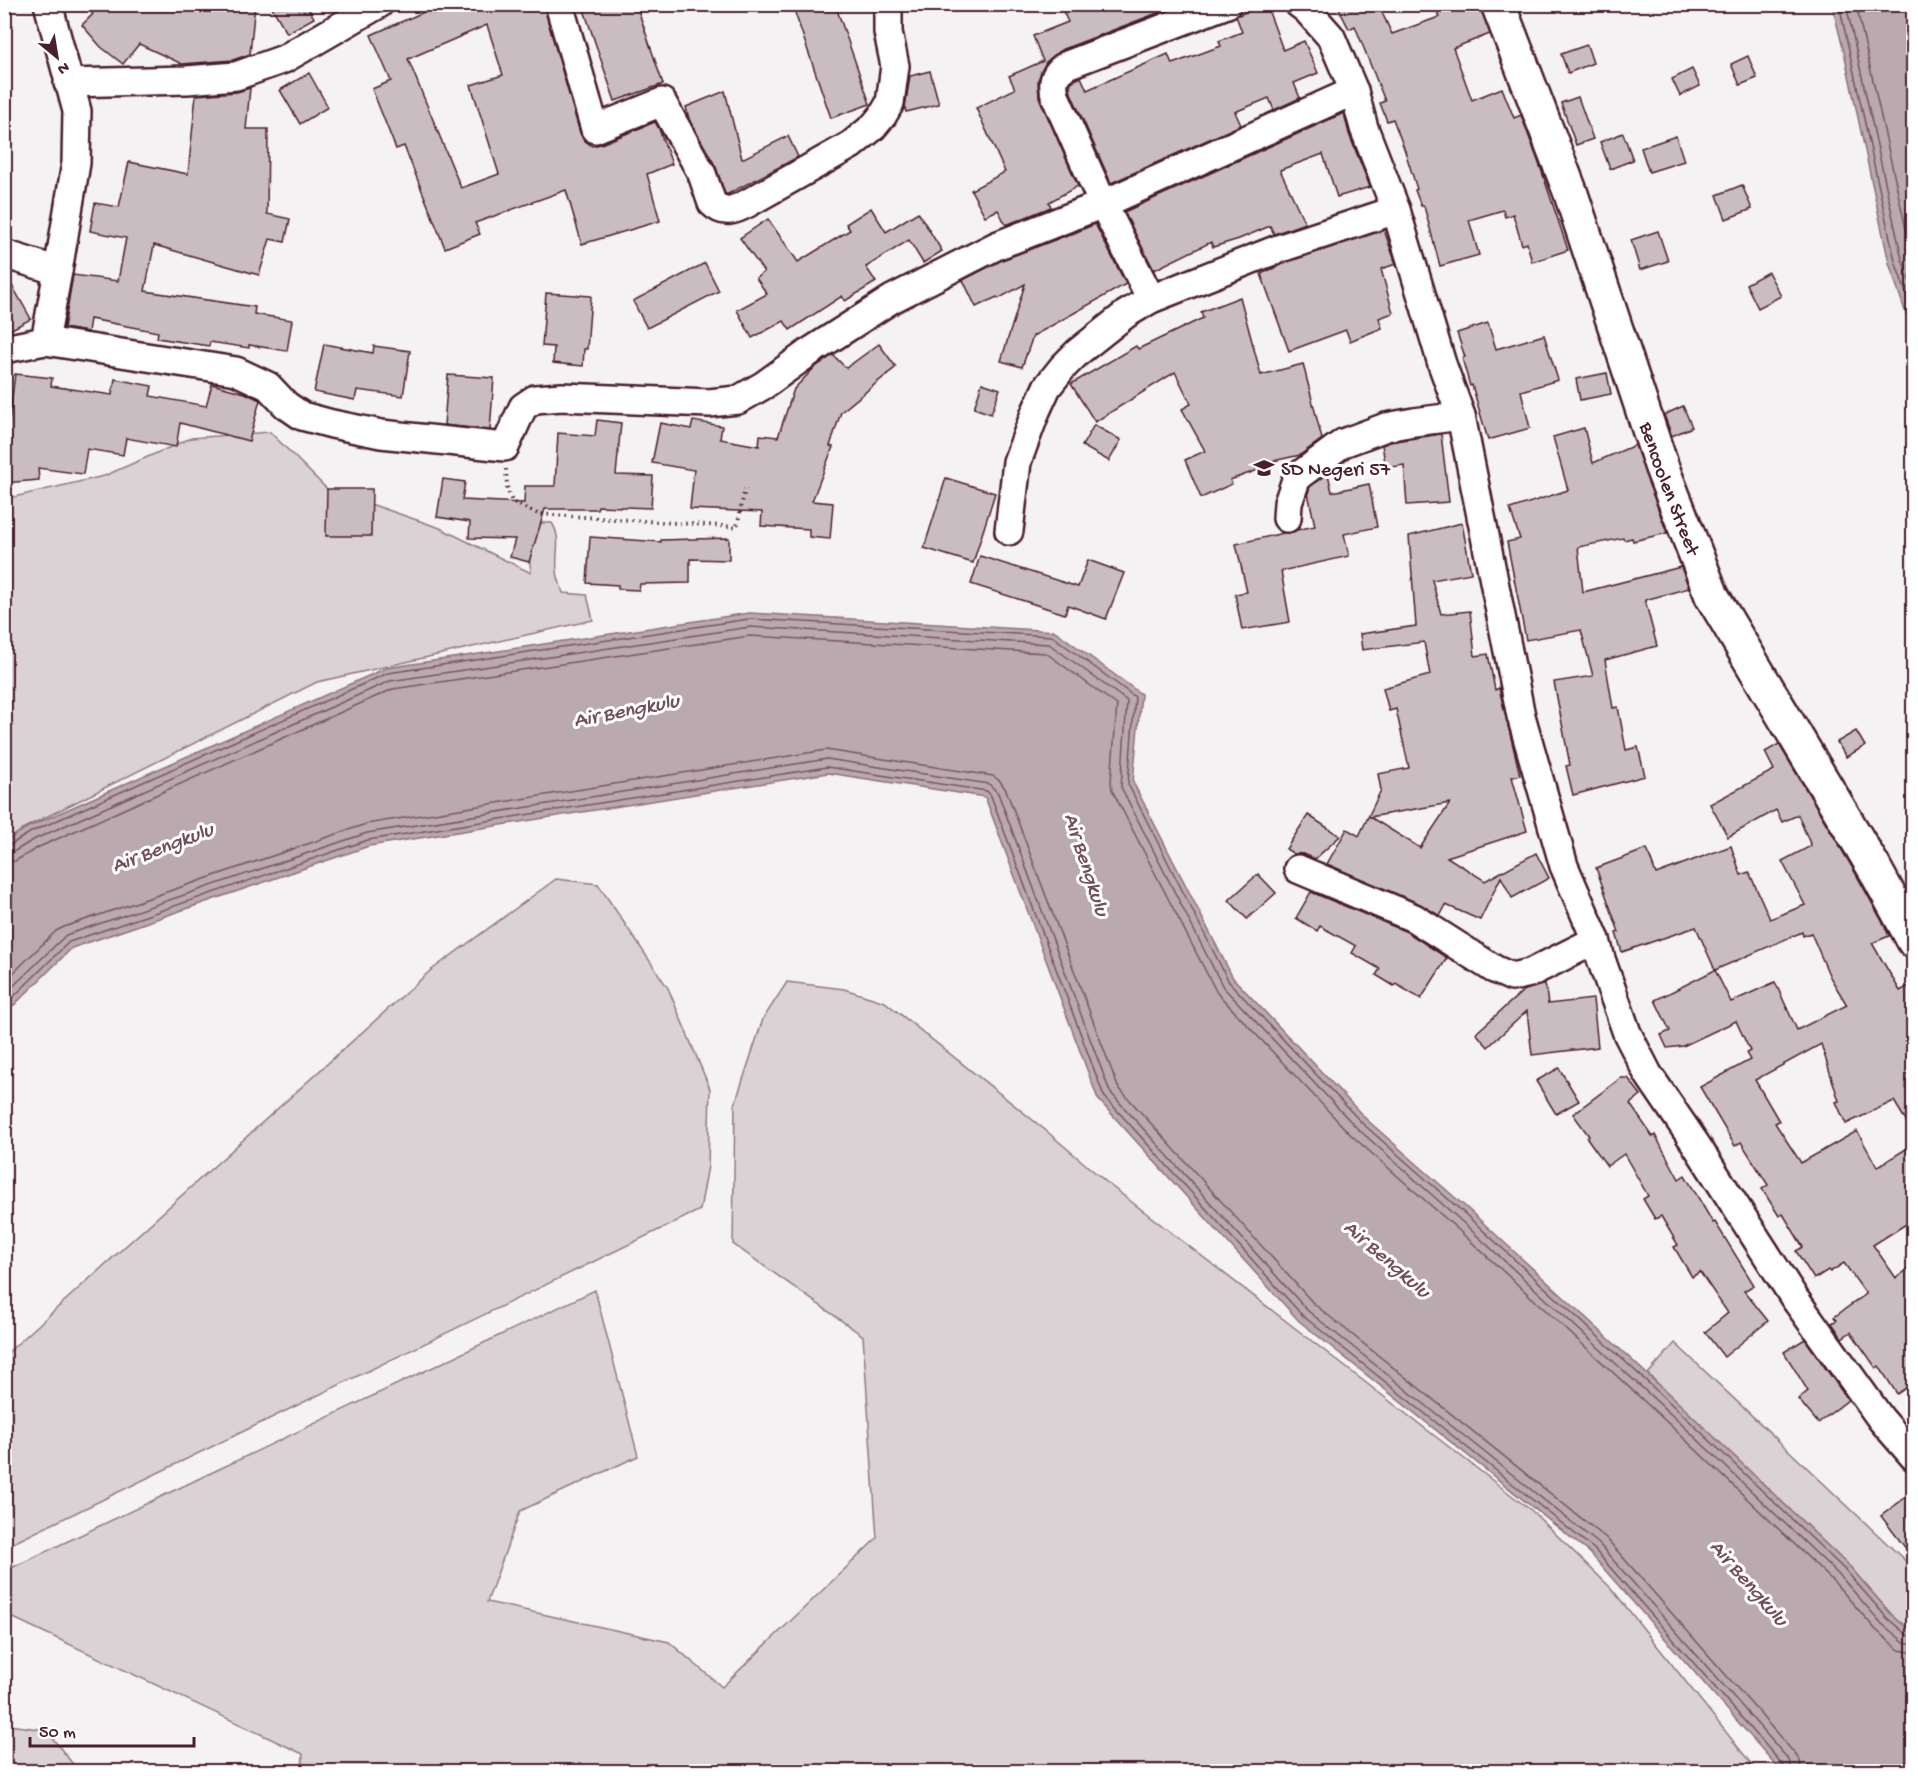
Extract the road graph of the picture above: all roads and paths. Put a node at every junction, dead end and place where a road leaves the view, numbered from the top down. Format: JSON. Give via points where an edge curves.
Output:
{"nodes":[{"id":1,"x":48,"y":4,"type":"edge"},
{"id":2,"x":379,"y":4,"type":"edge"},
{"id":3,"x":560,"y":4,"type":"edge"},
{"id":4,"x":888,"y":4,"type":"edge"},
{"id":5,"x":1227,"y":4,"type":"edge"},
{"id":6,"x":1299,"y":4,"type":"edge"},
{"id":7,"x":1498,"y":4,"type":"edge"},
{"id":8,"x":68,"y":83,"type":"junction"},
{"id":9,"x":1354,"y":91,"type":"junction"},
{"id":10,"x":1102,"y":204,"type":"junction"},
{"id":11,"x":1395,"y":210,"type":"junction"},
{"id":12,"x":4,"y":254,"type":"edge"},
{"id":13,"x":58,"y":272,"type":"junction"},
{"id":14,"x":1150,"y":299,"type":"junction"},
{"id":15,"x":45,"y":341,"type":"junction"},
{"id":16,"x":4,"y":349,"type":"edge"},
{"id":17,"x":1461,"y":416,"type":"junction"},
{"id":18,"x":505,"y":447,"type":"junction"},
{"id":19,"x":745,"y":489,"type":"dead end"},
{"id":20,"x":1287,"y":518,"type":"dead end"},
{"id":21,"x":1009,"y":531,"type":"dead end"},
{"id":22,"x":1298,"y":868,"type":"dead end"},
{"id":23,"x":1596,"y":940,"type":"junction"},
{"id":24,"x":1914,"y":941,"type":"edge"},
{"id":25,"x":1914,"y":1457,"type":"edge"}],
"edges":[{"from":1,"to":8,"type":"street"},
{"from":2,"to":8,"type":"street","via":[[284,59],[236,76]]},
{"from":3,"to":4,"type":"street","via":[[595,129],[663,102],[702,174],[712,203],[725,211],[741,207],[851,144],[878,121],[890,103],[895,66],[888,32]]},
{"from":5,"to":10,"type":"street","via":[[1067,65],[1055,77],[1056,98]]},
{"from":6,"to":9,"type":"street","via":[[1331,37]]},
{"from":7,"to":24,"type":"main road","name":"Bencoolen Street","via":[[1570,191],[1662,468],[1712,596]]},
{"from":8,"to":13,"type":"street","via":[[76,111],[76,163]]},
{"from":9,"to":10,"type":"street"},
{"from":9,"to":11,"type":"street"},
{"from":10,"to":14,"type":"street"},
{"from":10,"to":18,"type":"street","via":[[996,246],[892,299],[738,400],[709,403],[536,399],[523,407]]},
{"from":11,"to":14,"type":"street","via":[[1278,249]]},
{"from":11,"to":17,"type":"street"},
{"from":12,"to":13,"type":"street"},
{"from":13,"to":15,"type":"street"},
{"from":14,"to":21,"type":"street","via":[[1078,352],[1047,387],[1017,462]]},
{"from":15,"to":16,"type":"street"},
{"from":15,"to":18,"type":"street","via":[[236,371],[268,386],[302,416],[332,424],[381,434]]},
{"from":17,"to":20,"type":"street","via":[[1386,428],[1343,443],[1297,477]]},
{"from":17,"to":23,"type":"street","via":[[1521,716],[1564,866]]},
{"from":18,"to":19,"type":"path","via":[[507,487],[512,502],[538,514],[738,527]]},
{"from":22,"to":23,"type":"street","via":[[1414,918],[1512,977],[1530,973]]},
{"from":23,"to":25,"type":"street","via":[[1626,1033],[1648,1074],[1795,1299],[1881,1419]]}]}
